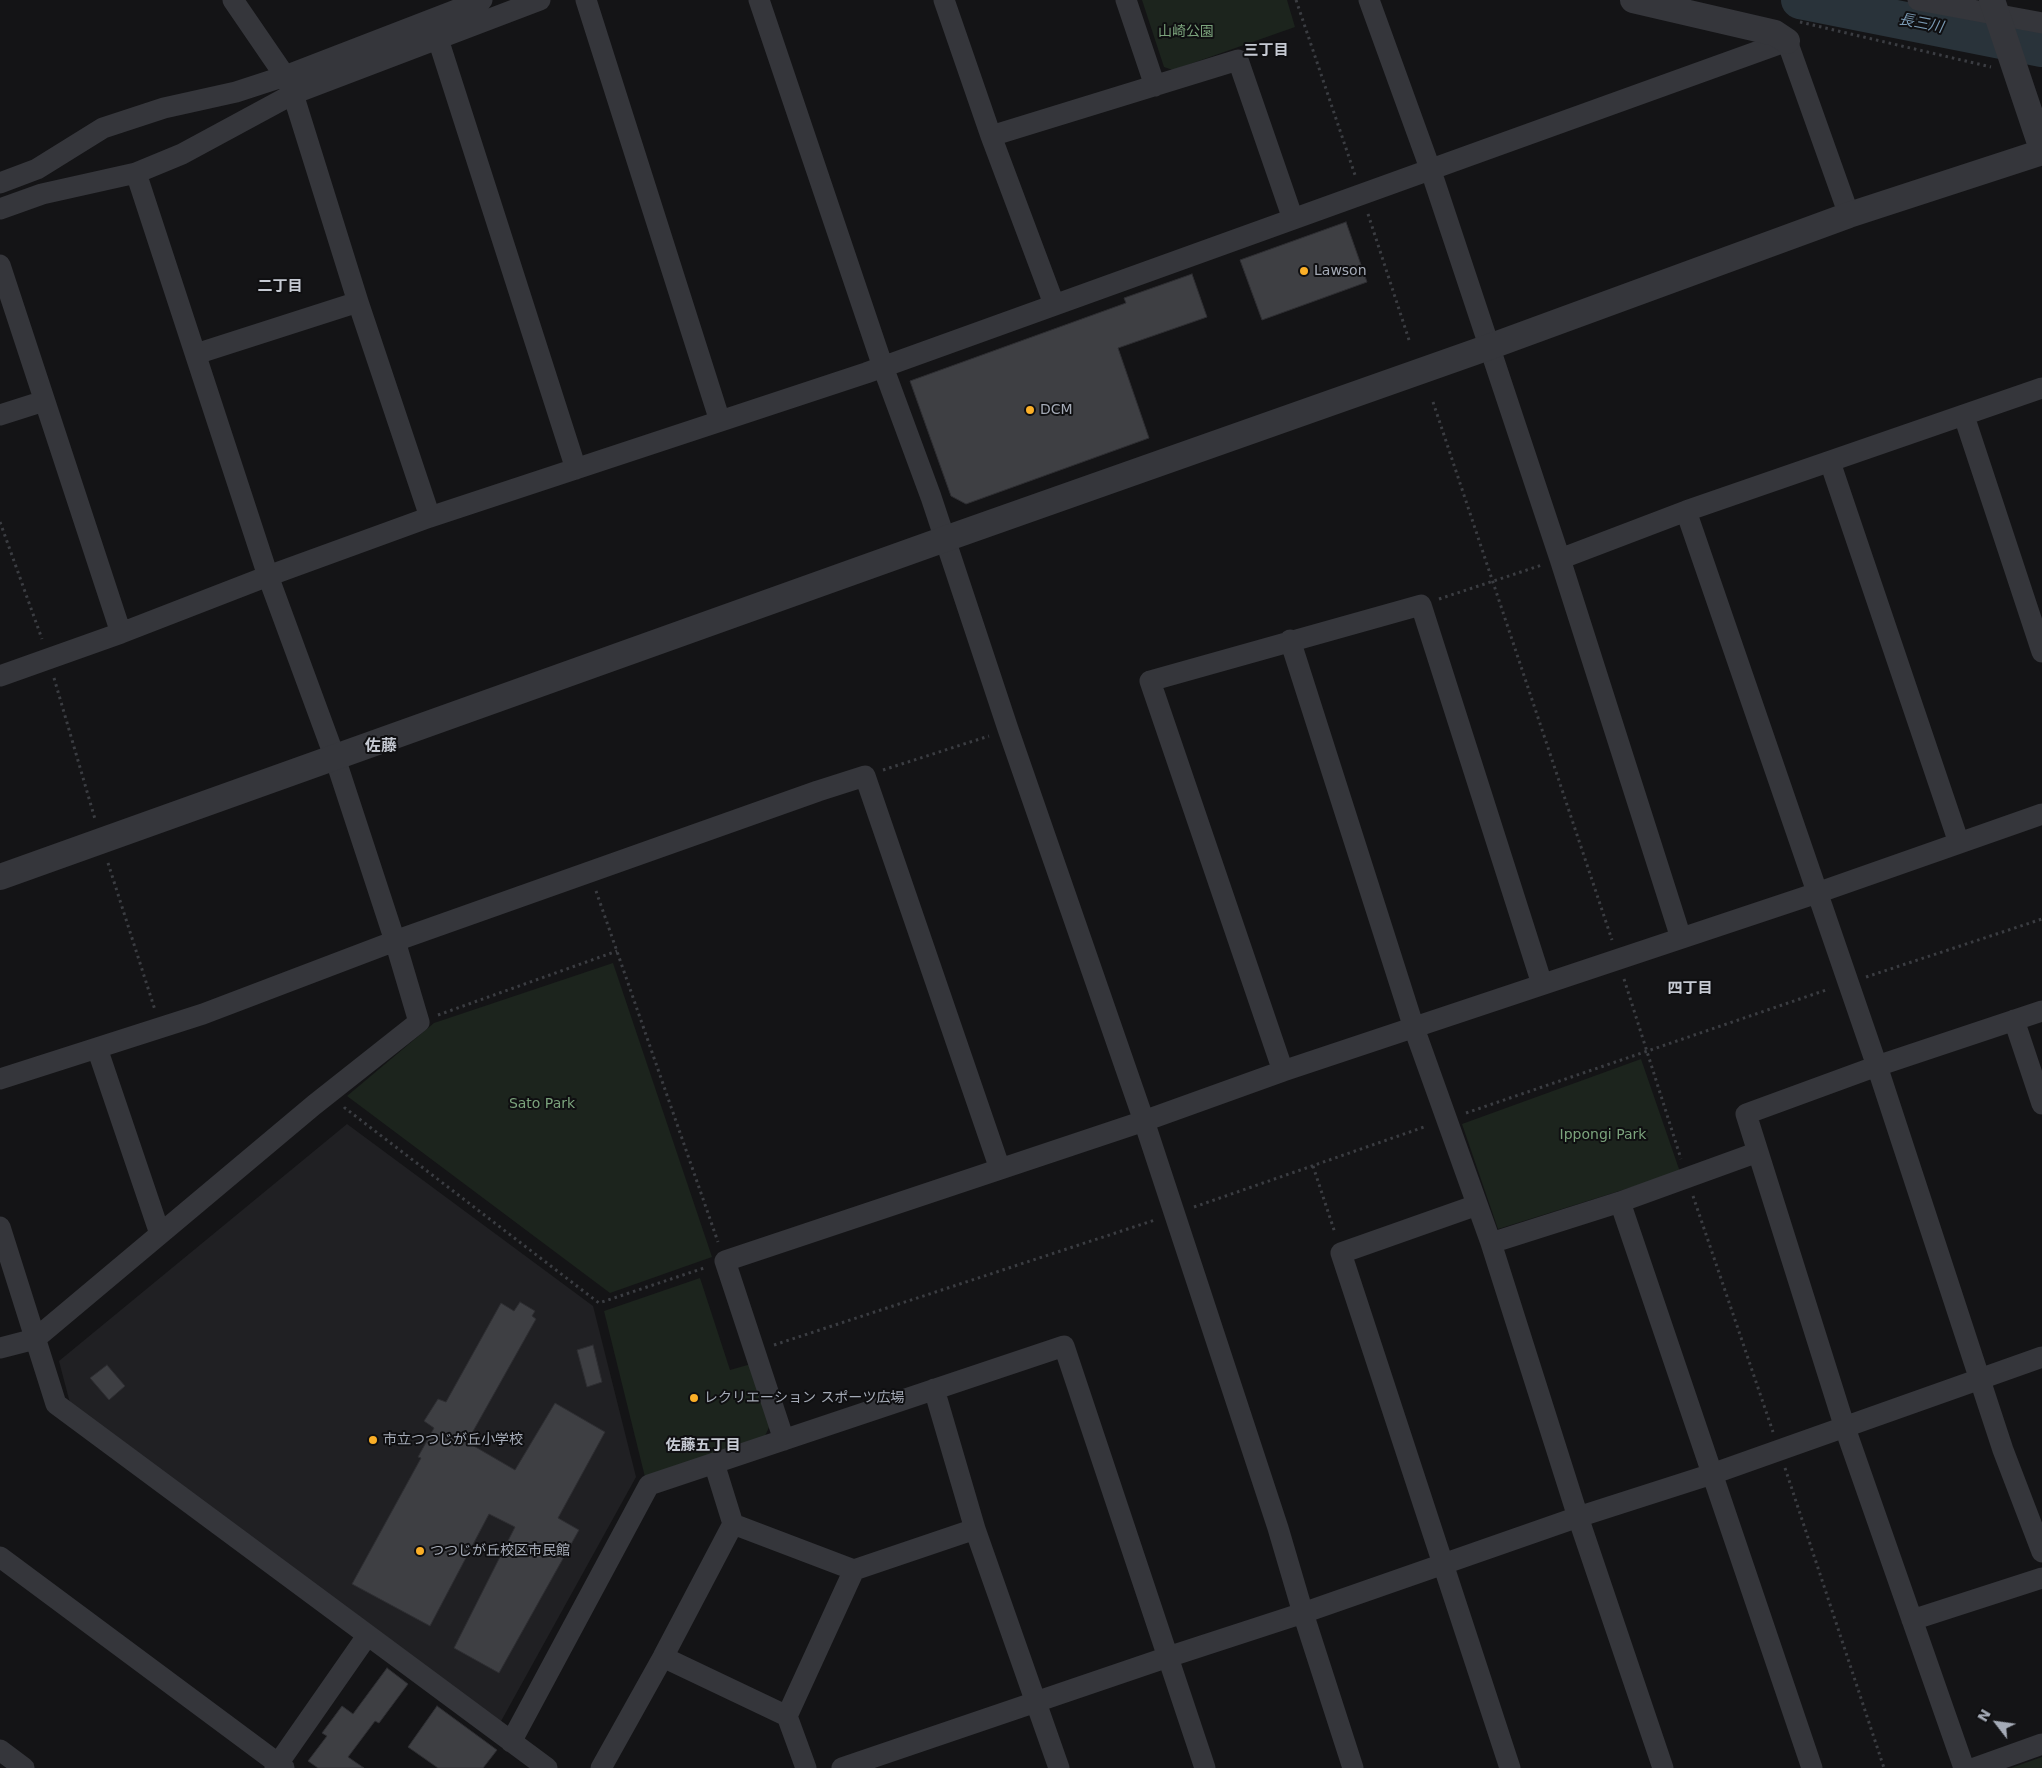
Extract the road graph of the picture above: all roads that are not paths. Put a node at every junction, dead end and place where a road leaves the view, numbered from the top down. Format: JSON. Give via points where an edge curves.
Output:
{"nodes":[{"id":1,"x":233,"y":0,"type":"edge"},
{"id":2,"x":482,"y":0,"type":"edge"},
{"id":3,"x":540,"y":0,"type":"edge"},
{"id":4,"x":586,"y":0,"type":"edge"},
{"id":5,"x":759,"y":0,"type":"edge"},
{"id":6,"x":944,"y":0,"type":"edge"},
{"id":7,"x":1126,"y":0,"type":"edge"},
{"id":8,"x":1369,"y":0,"type":"edge"},
{"id":9,"x":1633,"y":0,"type":"edge"},
{"id":10,"x":1918,"y":0,"type":"edge"},
{"id":11,"x":1995,"y":8,"type":"edge"},
{"id":12,"x":2042,"y":23,"type":"edge"},
{"id":13,"x":1790,"y":31,"type":"junction"},
{"id":14,"x":438,"y":39,"type":"junction"},
{"id":15,"x":289,"y":85,"type":"junction"},
{"id":16,"x":1155,"y":86,"type":"junction"},
{"id":17,"x":991,"y":136,"type":"junction"},
{"id":18,"x":2042,"y":150,"type":"edge"},
{"id":19,"x":1431,"y":171,"type":"junction"},
{"id":20,"x":136,"y":173,"type":"junction"},
{"id":21,"x":0,"y":183,"type":"edge"},
{"id":22,"x":0,"y":209,"type":"edge"},
{"id":23,"x":1849,"y":215,"type":"junction"},
{"id":24,"x":1293,"y":219,"type":"junction"},
{"id":25,"x":0,"y":265,"type":"edge"},
{"id":26,"x":358,"y":302,"type":"junction"},
{"id":27,"x":1054,"y":304,"type":"junction"},
{"id":28,"x":1489,"y":347,"type":"junction"},
{"id":29,"x":196,"y":354,"type":"junction"},
{"id":30,"x":882,"y":367,"type":"junction"},
{"id":31,"x":2042,"y":388,"type":"edge"},
{"id":32,"x":44,"y":401,"type":"junction"},
{"id":33,"x":0,"y":416,"type":"edge"},
{"id":34,"x":1964,"y":416,"type":"junction"},
{"id":35,"x":720,"y":420,"type":"junction"},
{"id":36,"x":1830,"y":462,"type":"junction"},
{"id":37,"x":576,"y":469,"type":"junction"},
{"id":38,"x":1686,"y":511,"type":"junction"},
{"id":39,"x":430,"y":517,"type":"junction"},
{"id":40,"x":944,"y":539,"type":"junction"},
{"id":41,"x":1560,"y":559,"type":"junction"},
{"id":42,"x":268,"y":576,"type":"junction"},
{"id":43,"x":121,"y":633,"type":"junction"},
{"id":44,"x":1290,"y":640,"type":"junction"},
{"id":45,"x":2042,"y":652,"type":"edge"},
{"id":46,"x":0,"y":676,"type":"edge"},
{"id":47,"x":335,"y":758,"type":"junction"},
{"id":48,"x":2042,"y":814,"type":"edge"},
{"id":49,"x":1959,"y":843,"type":"junction"},
{"id":50,"x":0,"y":877,"type":"edge"},
{"id":51,"x":1817,"y":893,"type":"junction"},
{"id":52,"x":1681,"y":938,"type":"junction"},
{"id":53,"x":395,"y":940,"type":"junction"},
{"id":54,"x":1542,"y":984,"type":"junction"},
{"id":55,"x":2042,"y":1011,"type":"edge"},
{"id":56,"x":2014,"y":1020,"type":"junction"},
{"id":57,"x":1414,"y":1028,"type":"junction"},
{"id":58,"x":97,"y":1048,"type":"junction"},
{"id":59,"x":1877,"y":1066,"type":"junction"},
{"id":60,"x":1283,"y":1071,"type":"junction"},
{"id":61,"x":0,"y":1079,"type":"edge"},
{"id":62,"x":2042,"y":1104,"type":"edge"},
{"id":63,"x":1144,"y":1121,"type":"junction"},
{"id":64,"x":1758,"y":1152,"type":"junction"},
{"id":65,"x":1000,"y":1169,"type":"junction"},
{"id":66,"x":1620,"y":1202,"type":"junction"},
{"id":67,"x":1478,"y":1205,"type":"junction"},
{"id":68,"x":0,"y":1227,"type":"edge"},
{"id":69,"x":160,"y":1234,"type":"junction"},
{"id":70,"x":1491,"y":1243,"type":"junction"},
{"id":71,"x":35,"y":1339,"type":"junction"},
{"id":72,"x":0,"y":1348,"type":"edge"},
{"id":73,"x":2042,"y":1357,"type":"edge"},
{"id":74,"x":1981,"y":1378,"type":"junction"},
{"id":75,"x":934,"y":1389,"type":"junction"},
{"id":76,"x":1845,"y":1428,"type":"junction"},
{"id":77,"x":784,"y":1440,"type":"junction"},
{"id":78,"x":714,"y":1463,"type":"junction"},
{"id":79,"x":1712,"y":1474,"type":"junction"},
{"id":80,"x":1578,"y":1516,"type":"junction"},
{"id":81,"x":733,"y":1524,"type":"junction"},
{"id":82,"x":975,"y":1529,"type":"junction"},
{"id":83,"x":2042,"y":1552,"type":"edge"},
{"id":84,"x":2,"y":1561,"type":"edge"},
{"id":85,"x":1443,"y":1563,"type":"junction"},
{"id":86,"x":854,"y":1570,"type":"junction"},
{"id":87,"x":2042,"y":1578,"type":"edge"},
{"id":88,"x":1303,"y":1613,"type":"junction"},
{"id":89,"x":1912,"y":1620,"type":"junction"},
{"id":90,"x":367,"y":1636,"type":"junction"},
{"id":91,"x":1168,"y":1656,"type":"junction"},
{"id":92,"x":663,"y":1657,"type":"junction"},
{"id":93,"x":1036,"y":1702,"type":"junction"},
{"id":94,"x":787,"y":1716,"type":"junction"},
{"id":95,"x":511,"y":1742,"type":"junction"},
{"id":96,"x":2042,"y":1744,"type":"edge"},
{"id":97,"x":0,"y":1750,"type":"edge"},
{"id":98,"x":279,"y":1766,"type":"edge"},
{"id":99,"x":24,"y":1768,"type":"edge"},
{"id":100,"x":547,"y":1768,"type":"edge"},
{"id":101,"x":601,"y":1768,"type":"edge"},
{"id":102,"x":806,"y":1768,"type":"edge"},
{"id":103,"x":842,"y":1768,"type":"edge"},
{"id":104,"x":1059,"y":1768,"type":"edge"},
{"id":105,"x":1206,"y":1768,"type":"edge"},
{"id":106,"x":1353,"y":1768,"type":"edge"},
{"id":107,"x":1510,"y":1768,"type":"edge"},
{"id":108,"x":1663,"y":1768,"type":"edge"},
{"id":109,"x":1812,"y":1768,"type":"edge"},
{"id":110,"x":1964,"y":1768,"type":"edge"},
{"id":111,"x":1975,"y":1768,"type":"edge"}],
"edges":[{"from":1,"to":15,"type":"street"},
{"from":2,"to":15,"type":"street"},
{"from":3,"to":14,"type":"street"},
{"from":4,"to":35,"type":"street"},
{"from":5,"to":30,"type":"street"},
{"from":6,"to":17,"type":"street"},
{"from":7,"to":16,"type":"street"},
{"from":8,"to":19,"type":"street"},
{"from":9,"to":13,"type":"street","via":[[1775,33]]},
{"from":10,"to":11,"type":"street"},
{"from":11,"to":12,"type":"street"},
{"from":11,"to":18,"type":"street","via":[[2005,70]]},
{"from":13,"to":19,"type":"street"},
{"from":13,"to":23,"type":"street"},
{"from":14,"to":15,"type":"street"},
{"from":14,"to":37,"type":"street"},
{"from":15,"to":20,"type":"street","via":[[182,154]]},
{"from":15,"to":21,"type":"street","via":[[236,92],[164,108],[103,128],[37,169]]},
{"from":15,"to":26,"type":"street"},
{"from":16,"to":17,"type":"street"},
{"from":16,"to":24,"type":"street","via":[[1238,60]]},
{"from":17,"to":27,"type":"street"},
{"from":18,"to":23,"type":"street"},
{"from":19,"to":24,"type":"street"},
{"from":19,"to":28,"type":"street"},
{"from":20,"to":22,"type":"street","via":[[42,194]]},
{"from":20,"to":29,"type":"street"},
{"from":23,"to":28,"type":"street"},
{"from":24,"to":27,"type":"street"},
{"from":25,"to":32,"type":"street"},
{"from":26,"to":29,"type":"street"},
{"from":26,"to":39,"type":"street"},
{"from":27,"to":30,"type":"street"},
{"from":28,"to":40,"type":"street"},
{"from":28,"to":41,"type":"street"},
{"from":29,"to":42,"type":"street"},
{"from":30,"to":35,"type":"street"},
{"from":30,"to":40,"type":"street"},
{"from":31,"to":34,"type":"street"},
{"from":32,"to":33,"type":"street"},
{"from":32,"to":43,"type":"street"},
{"from":34,"to":36,"type":"street"},
{"from":34,"to":45,"type":"street"},
{"from":35,"to":37,"type":"street"},
{"from":36,"to":38,"type":"street"},
{"from":36,"to":49,"type":"street"},
{"from":37,"to":39,"type":"street"},
{"from":38,"to":41,"type":"street"},
{"from":38,"to":51,"type":"street"},
{"from":39,"to":42,"type":"street"},
{"from":40,"to":47,"type":"street"},
{"from":40,"to":63,"type":"street"},
{"from":41,"to":52,"type":"street"},
{"from":42,"to":43,"type":"street"},
{"from":42,"to":47,"type":"street"},
{"from":43,"to":46,"type":"street"},
{"from":44,"to":54,"type":"street","via":[[1422,605]]},
{"from":44,"to":57,"type":"street"},
{"from":44,"to":60,"type":"street","via":[[1150,681]]},
{"from":47,"to":50,"type":"street"},
{"from":47,"to":53,"type":"street"},
{"from":48,"to":49,"type":"street"},
{"from":49,"to":51,"type":"street"},
{"from":51,"to":52,"type":"street"},
{"from":51,"to":59,"type":"street"},
{"from":52,"to":54,"type":"street"},
{"from":53,"to":58,"type":"street","via":[[203,1014]]},
{"from":53,"to":65,"type":"street","via":[[864,776]]},
{"from":53,"to":69,"type":"street","via":[[419,1022]]},
{"from":54,"to":57,"type":"street"},
{"from":55,"to":56,"type":"street"},
{"from":56,"to":59,"type":"street"},
{"from":56,"to":62,"type":"street"},
{"from":57,"to":60,"type":"street"},
{"from":57,"to":67,"type":"street"},
{"from":58,"to":61,"type":"street"},
{"from":58,"to":69,"type":"street"},
{"from":59,"to":64,"type":"street","via":[[1746,1114]]},
{"from":59,"to":74,"type":"street"},
{"from":60,"to":63,"type":"street"},
{"from":63,"to":65,"type":"street"},
{"from":63,"to":88,"type":"street"},
{"from":64,"to":66,"type":"street"},
{"from":64,"to":76,"type":"street"},
{"from":65,"to":77,"type":"street","via":[[715,1264],[754,1352]]},
{"from":66,"to":70,"type":"street"},
{"from":66,"to":79,"type":"street"},
{"from":67,"to":70,"type":"street"},
{"from":67,"to":85,"type":"street","via":[[1341,1253]]},
{"from":68,"to":71,"type":"street"},
{"from":69,"to":71,"type":"street"},
{"from":70,"to":80,"type":"street"},
{"from":71,"to":72,"type":"street"},
{"from":71,"to":90,"type":"street","via":[[56,1404]]},
{"from":73,"to":74,"type":"street"},
{"from":74,"to":76,"type":"street"},
{"from":74,"to":83,"type":"street","via":[[2003,1450]]},
{"from":75,"to":77,"type":"street"},
{"from":75,"to":82,"type":"street"},
{"from":75,"to":91,"type":"street","via":[[1064,1346]]},
{"from":76,"to":79,"type":"street"},
{"from":76,"to":89,"type":"street"},
{"from":77,"to":78,"type":"street"},
{"from":78,"to":81,"type":"street"},
{"from":78,"to":95,"type":"street","via":[[649,1485]]},
{"from":79,"to":80,"type":"street"},
{"from":79,"to":109,"type":"street"},
{"from":80,"to":85,"type":"street"},
{"from":80,"to":108,"type":"street"},
{"from":81,"to":86,"type":"street"},
{"from":81,"to":92,"type":"street"},
{"from":82,"to":86,"type":"street"},
{"from":82,"to":93,"type":"street"},
{"from":84,"to":98,"type":"street"},
{"from":85,"to":88,"type":"street"},
{"from":85,"to":107,"type":"street"},
{"from":86,"to":94,"type":"street"},
{"from":87,"to":89,"type":"street"},
{"from":88,"to":91,"type":"street"},
{"from":88,"to":106,"type":"street"},
{"from":89,"to":110,"type":"street"},
{"from":90,"to":95,"type":"street"},
{"from":90,"to":98,"type":"street"},
{"from":91,"to":93,"type":"street"},
{"from":91,"to":105,"type":"street"},
{"from":92,"to":94,"type":"street"},
{"from":92,"to":101,"type":"street"},
{"from":93,"to":103,"type":"street"},
{"from":93,"to":104,"type":"street"},
{"from":94,"to":102,"type":"street"},
{"from":95,"to":100,"type":"street"},
{"from":96,"to":111,"type":"street"},
{"from":97,"to":99,"type":"street"}]}
